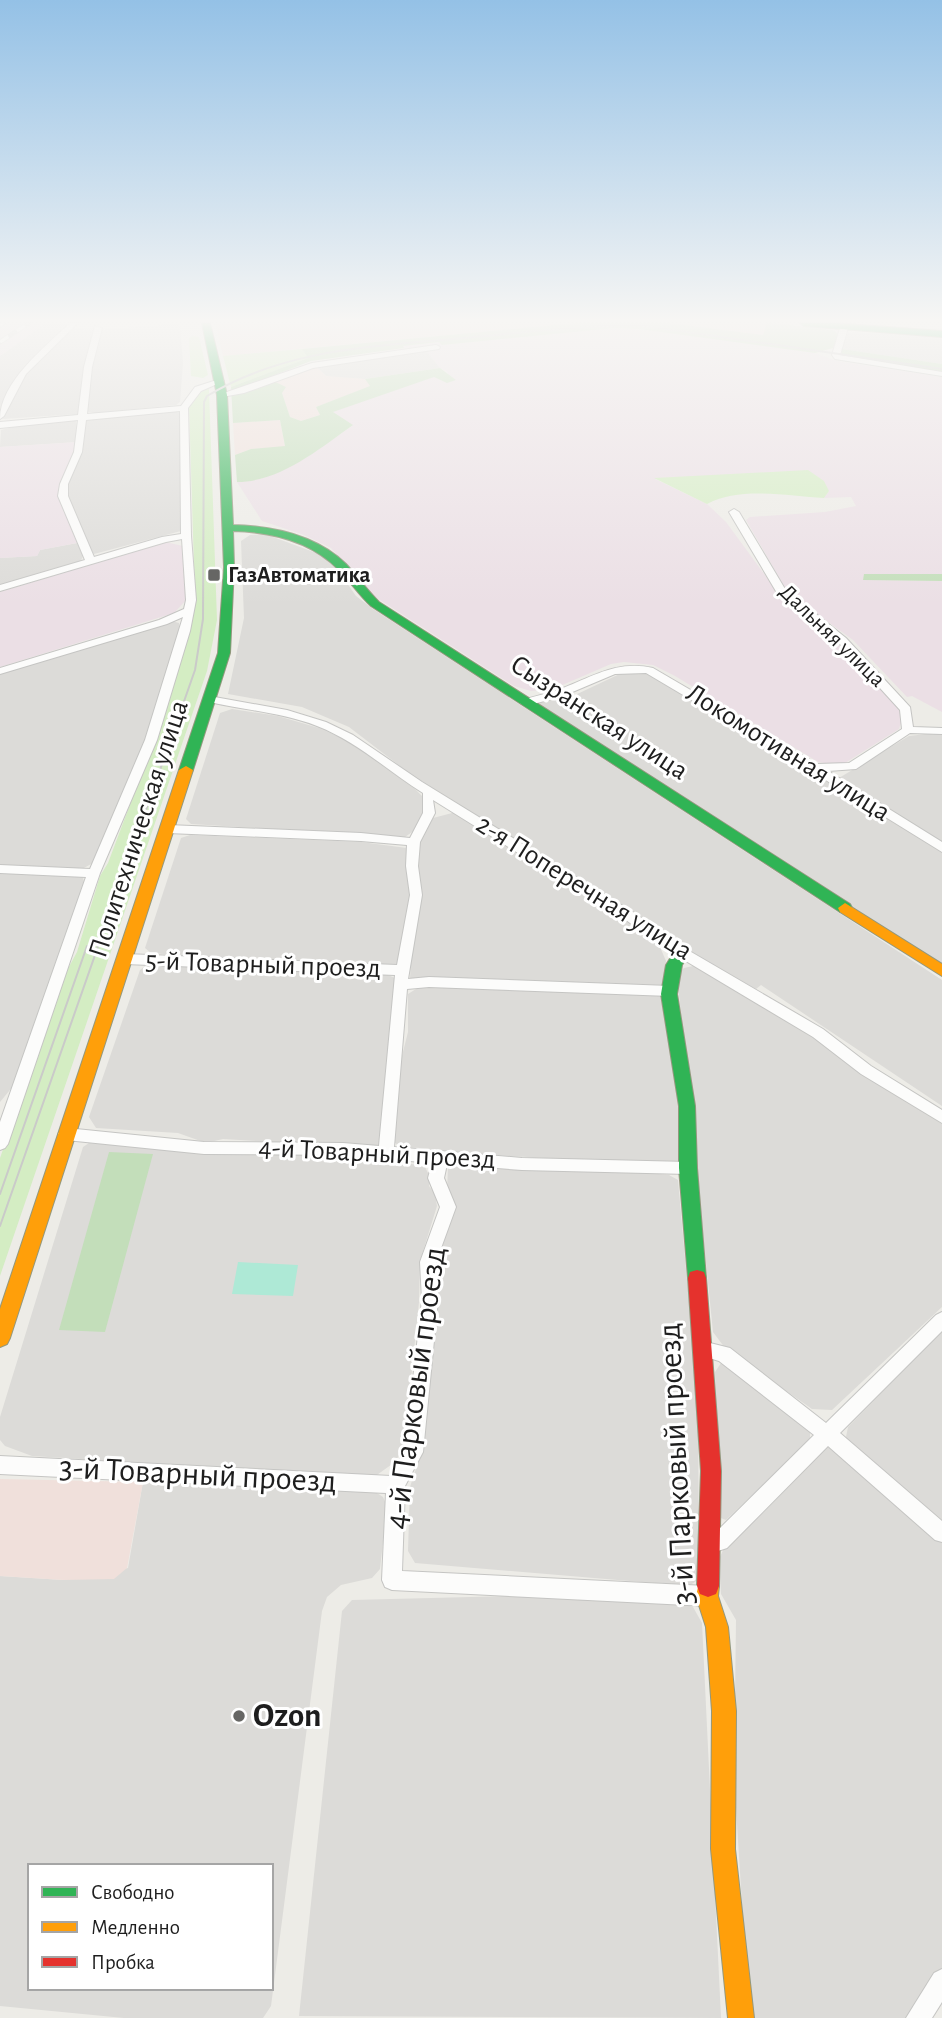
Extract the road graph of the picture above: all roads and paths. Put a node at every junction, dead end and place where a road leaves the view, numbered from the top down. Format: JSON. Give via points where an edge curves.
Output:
{"nodes":[{"id":1,"x":79,"y":417,"type":"edge"},
{"id":2,"x":81,"y":417,"type":"edge"},
{"id":3,"x":184,"y":417,"type":"edge"},
{"id":4,"x":222,"y":417,"type":"edge"},
{"id":5,"x":0,"y":425,"type":"edge"},
{"id":6,"x":734,"y":512,"type":"dead end"},
{"id":7,"x":227,"y":528,"type":"junction"},
{"id":8,"x":186,"y":536,"type":"junction"},
{"id":9,"x":93,"y":561,"type":"junction"},
{"id":10,"x":0,"y":588,"type":"edge"},
{"id":11,"x":187,"y":611,"type":"junction"},
{"id":12,"x":0,"y":671,"type":"edge"},
{"id":13,"x":209,"y":699,"type":"junction"},
{"id":14,"x":526,"y":703,"type":"junction"},
{"id":15,"x":908,"y":730,"type":"junction"},
{"id":16,"x":942,"y":730,"type":"edge"},
{"id":17,"x":815,"y":768,"type":"junction"},
{"id":18,"x":430,"y":791,"type":"junction"},
{"id":19,"x":168,"y":829,"type":"junction"},
{"id":20,"x":414,"y":842,"type":"junction"},
{"id":21,"x":942,"y":848,"type":"edge"},
{"id":22,"x":0,"y":869,"type":"edge"},
{"id":23,"x":94,"y":873,"type":"junction"},
{"id":24,"x":681,"y":953,"type":"junction"},
{"id":25,"x":125,"y":959,"type":"junction"},
{"id":26,"x":942,"y":971,"type":"edge"},
{"id":27,"x":401,"y":977,"type":"junction"},
{"id":28,"x":670,"y":990,"type":"junction"},
{"id":29,"x":5,"y":1116,"type":"edge"},
{"id":30,"x":942,"y":1117,"type":"edge"},
{"id":31,"x":66,"y":1134,"type":"junction"},
{"id":32,"x":0,"y":1144,"type":"edge"},
{"id":33,"x":386,"y":1154,"type":"junction"},
{"id":34,"x":440,"y":1158,"type":"junction"},
{"id":35,"x":688,"y":1168,"type":"junction"},
{"id":36,"x":942,"y":1320,"type":"edge"},
{"id":37,"x":0,"y":1338,"type":"edge"},
{"id":38,"x":702,"y":1349,"type":"junction"},
{"id":39,"x":827,"y":1434,"type":"junction"},
{"id":40,"x":0,"y":1465,"type":"edge"},
{"id":41,"x":396,"y":1485,"type":"junction"},
{"id":42,"x":942,"y":1533,"type":"edge"},
{"id":43,"x":712,"y":1543,"type":"junction"},
{"id":44,"x":707,"y":1596,"type":"junction"},
{"id":45,"x":942,"y":1980,"type":"edge"},
{"id":46,"x":741,"y":2018,"type":"edge"},
{"id":47,"x":918,"y":2018,"type":"edge"}],
"edges":[{"from":1,"to":5,"type":"street"},
{"from":2,"to":9,"type":"street","via":[[78,452],[63,496]]},
{"from":3,"to":8,"type":"street"},
{"from":4,"to":7,"type":"main road","name":"Политехническая улица"},
{"from":6,"to":15,"type":"street","name":"Дальняя улица","via":[[780,591],[842,640],[906,709]]},
{"from":7,"to":13,"type":"main road","name":"Политехническая улица","via":[[228,620],[224,653]]},
{"from":7,"to":14,"type":"main road","name":"Сызранская улица","via":[[267,529],[326,551],[369,599]]},
{"from":8,"to":9,"type":"street"},
{"from":8,"to":11,"type":"street","via":[[191,600]]},
{"from":9,"to":10,"type":"street"},
{"from":11,"to":12,"type":"street"},
{"from":11,"to":23,"type":"street","via":[[151,740]]},
{"from":13,"to":18,"type":"street","name":"2-я Поперечная улица","via":[[322,724]]},
{"from":13,"to":19,"type":"main road","name":"Политехническая улица"},
{"from":14,"to":17,"type":"street","name":"Локомотивная улица","via":[[610,670],[630,666],[649,670]]},
{"from":14,"to":26,"type":"main road","name":"Сызранская улица"},
{"from":15,"to":16,"type":"street"},
{"from":15,"to":17,"type":"street","via":[[852,766]]},
{"from":17,"to":21,"type":"street","name":"Локомотивная улица"},
{"from":18,"to":20,"type":"street","via":[[429,813]]},
{"from":18,"to":24,"type":"street","name":"2-я Поперечная улица"},
{"from":19,"to":20,"type":"street"},
{"from":19,"to":25,"type":"main road","name":"Политехническая улица"},
{"from":20,"to":27,"type":"street","via":[[416,895]]},
{"from":22,"to":23,"type":"street"},
{"from":23,"to":29,"type":"street"},
{"from":24,"to":28,"type":"main road","name":"3-й Парковый проезд","via":[[673,963]]},
{"from":24,"to":30,"type":"street","name":"2-я Поперечная улица","via":[[818,1033],[866,1070]]},
{"from":25,"to":27,"type":"street","name":"5-й Товарный проезд"},
{"from":25,"to":31,"type":"main road","name":"Политехническая улица"},
{"from":27,"to":28,"type":"street","name":"5-й Товарный проезд","via":[[429,982]]},
{"from":27,"to":33,"type":"street"},
{"from":28,"to":35,"type":"main road","name":"3-й Парковый проезд","via":[[691,1148]]},
{"from":29,"to":32,"type":"street"},
{"from":31,"to":33,"type":"street","name":"4-й Товарный проезд","via":[[204,1148],[343,1149]]},
{"from":31,"to":37,"type":"main road","name":"Политехническая улица"},
{"from":33,"to":34,"type":"street","name":"4-й Товарный проезд"},
{"from":34,"to":35,"type":"street","name":"4-й Товарный проезд"},
{"from":34,"to":41,"type":"street","name":"4-й Парковый проезд","via":[[436,1178],[448,1207],[428,1262],[430,1300],[414,1452]]},
{"from":35,"to":38,"type":"main road","name":"3-й Парковый проезд"},
{"from":36,"to":39,"type":"street"},
{"from":38,"to":39,"type":"street","via":[[724,1354]]},
{"from":38,"to":43,"type":"main road","name":"3-й Парковый проезд"},
{"from":39,"to":42,"type":"street"},
{"from":39,"to":43,"type":"street","via":[[720,1541]]},
{"from":40,"to":41,"type":"street","name":"3-й Товарный проезд"},
{"from":41,"to":44,"type":"street","name":"4-й Парковый проезд","via":[[392,1580]]},
{"from":43,"to":44,"type":"main road","name":"3-й Парковый проезд"},
{"from":44,"to":46,"type":"main road","name":"3-й Парковый проезд","via":[[717,1627],[724,1712],[723,1849]]},
{"from":45,"to":47,"type":"street"}]}
